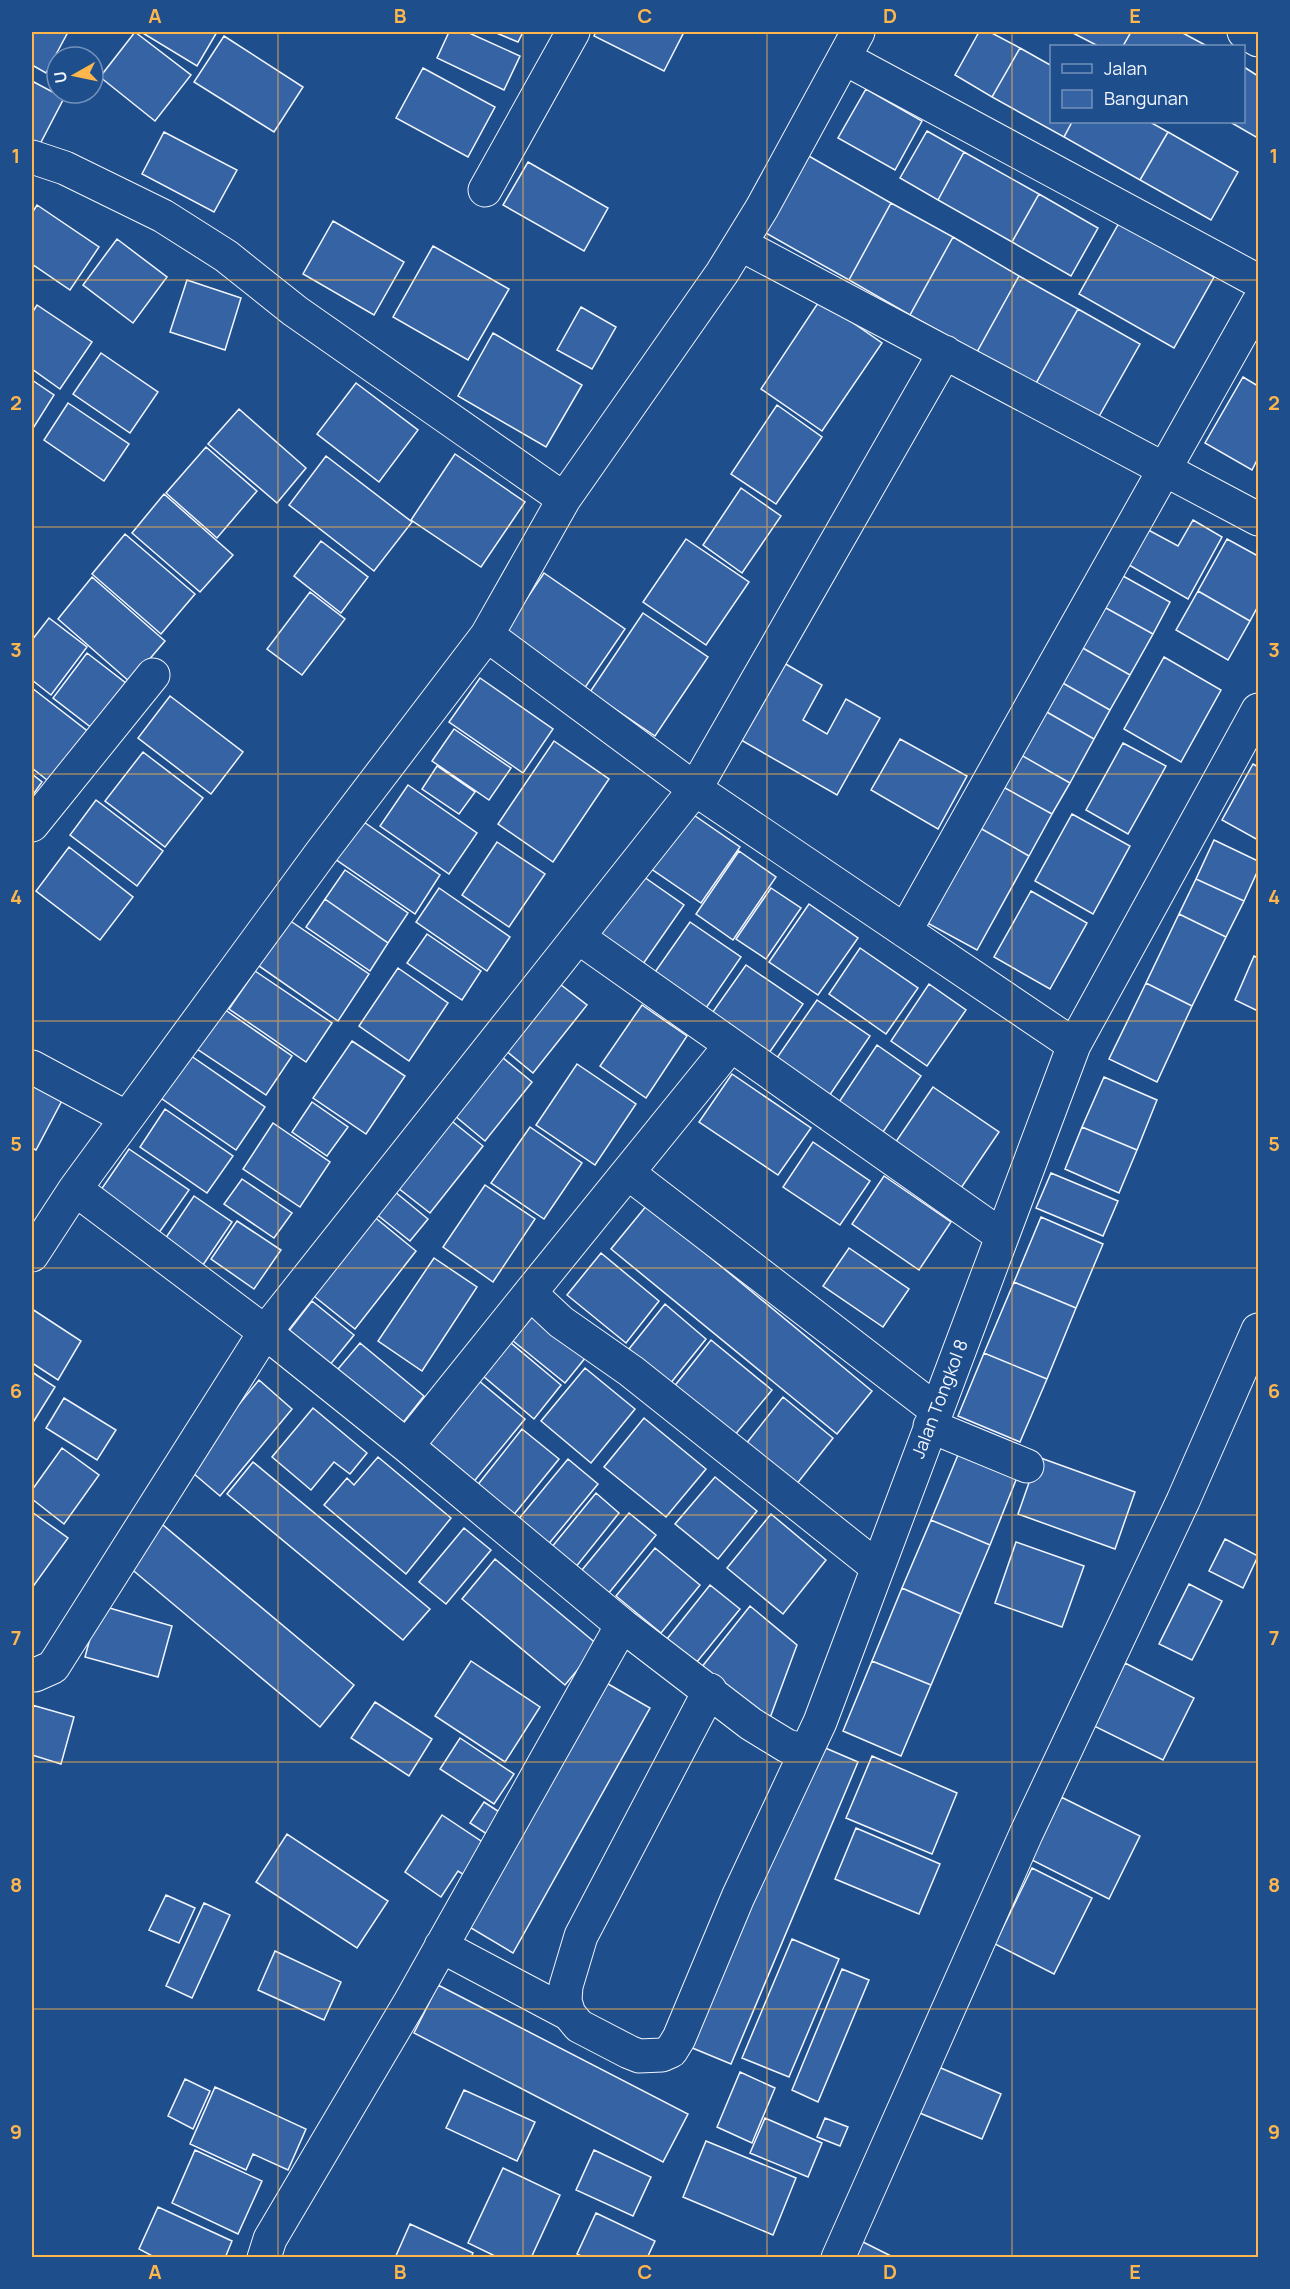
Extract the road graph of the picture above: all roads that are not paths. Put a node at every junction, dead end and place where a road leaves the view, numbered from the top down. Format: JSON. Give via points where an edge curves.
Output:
{"nodes":[{"id":1,"x":573,"y":32,"type":"edge"},
{"id":2,"x":1244,"y":32,"type":"edge"},
{"id":3,"x":1258,"y":40,"type":"edge"},
{"id":4,"x":851,"y":45,"type":"edge"},
{"id":5,"x":32,"y":157,"type":"edge"},
{"id":6,"x":485,"y":190,"type":"dead end"},
{"id":7,"x":740,"y":243,"type":"junction"},
{"id":8,"x":1258,"y":281,"type":"edge"},
{"id":9,"x":1258,"y":303,"type":"edge"},
{"id":10,"x":945,"y":352,"type":"junction"},
{"id":11,"x":1166,"y":468,"type":"junction"},
{"id":12,"x":564,"y":499,"type":"junction"},
{"id":13,"x":1258,"y":519,"type":"edge"},
{"id":14,"x":487,"y":635,"type":"junction"},
{"id":15,"x":153,"y":675,"type":"dead end"},
{"id":16,"x":1258,"y":710,"type":"edge"},
{"id":17,"x":695,"y":789,"type":"junction"},
{"id":18,"x":32,"y":825,"type":"edge"},
{"id":19,"x":905,"y":931,"type":"junction"},
{"id":20,"x":578,"y":937,"type":"junction"},
{"id":21,"x":731,"y":1045,"type":"junction"},
{"id":22,"x":1074,"y":1045,"type":"junction"},
{"id":23,"x":32,"y":1066,"type":"edge"},
{"id":24,"x":127,"y":1118,"type":"junction"},
{"id":25,"x":628,"y":1173,"type":"junction"},
{"id":26,"x":75,"y":1189,"type":"junction"},
{"id":27,"x":1002,"y":1236,"type":"junction"},
{"id":28,"x":32,"y":1255,"type":"edge"},
{"id":29,"x":530,"y":1293,"type":"junction"},
{"id":30,"x":1258,"y":1330,"type":"edge"},
{"id":31,"x":265,"y":1332,"type":"junction"},
{"id":32,"x":933,"y":1418,"type":"junction"},
{"id":33,"x":407,"y":1446,"type":"junction"},
{"id":34,"x":1027,"y":1466,"type":"dead end"},
{"id":35,"x":877,"y":1567,"type":"junction"},
{"id":36,"x":622,"y":1625,"type":"junction"},
{"id":37,"x":32,"y":1674,"type":"edge"},
{"id":38,"x":710,"y":1690,"type":"junction"},
{"id":39,"x":805,"y":1751,"type":"junction"},
{"id":40,"x":441,"y":1946,"type":"junction"},
{"id":41,"x":569,"y":2014,"type":"junction"},
{"id":42,"x":264,"y":2258,"type":"edge"},
{"id":43,"x":838,"y":2258,"type":"edge"}],
"edges":[{"from":1,"to":6,"type":"street"},
{"from":2,"to":3,"type":"street"},
{"from":4,"to":7,"type":"street"},
{"from":4,"to":8,"type":"street"},
{"from":5,"to":12,"type":"street","via":[[65,168],[164,216],[226,256],[295,310]]},
{"from":7,"to":10,"type":"street"},
{"from":7,"to":12,"type":"street"},
{"from":9,"to":11,"type":"street"},
{"from":10,"to":11,"type":"street"},
{"from":10,"to":17,"type":"street"},
{"from":11,"to":13,"type":"street"},
{"from":11,"to":19,"type":"street"},
{"from":12,"to":14,"type":"street"},
{"from":14,"to":17,"type":"street"},
{"from":14,"to":24,"type":"street"},
{"from":15,"to":18,"type":"street"},
{"from":16,"to":22,"type":"street","name":"Jalan Tongkol 8"},
{"from":17,"to":19,"type":"street"},
{"from":17,"to":20,"type":"street"},
{"from":19,"to":22,"type":"street"},
{"from":20,"to":21,"type":"street"},
{"from":20,"to":31,"type":"street"},
{"from":21,"to":25,"type":"street"},
{"from":21,"to":27,"type":"street"},
{"from":22,"to":27,"type":"street","name":"Jalan Tongkol 8"},
{"from":23,"to":24,"type":"street"},
{"from":24,"to":26,"type":"street"},
{"from":25,"to":29,"type":"street"},
{"from":25,"to":32,"type":"street"},
{"from":26,"to":28,"type":"street"},
{"from":26,"to":31,"type":"street"},
{"from":27,"to":32,"type":"street","name":"Jalan Tongkol 8"},
{"from":29,"to":33,"type":"street"},
{"from":29,"to":35,"type":"street","via":[[561,1322],[631,1371]]},
{"from":30,"to":43,"type":"street","via":[[1183,1501],[1026,1834]]},
{"from":31,"to":33,"type":"street"},
{"from":31,"to":37,"type":"street","via":[[53,1667]]},
{"from":32,"to":34,"type":"street"},
{"from":32,"to":35,"type":"street","name":"Jalan Tongkol 8"},
{"from":33,"to":36,"type":"street"},
{"from":35,"to":39,"type":"street","name":"Jalan Tongkol 8","via":[[820,1722]]},
{"from":36,"to":38,"type":"street"},
{"from":36,"to":40,"type":"street"},
{"from":38,"to":39,"type":"street","via":[[772,1737]]},
{"from":38,"to":41,"type":"street","via":[[581,1936],[566,1986]]},
{"from":39,"to":41,"type":"street","name":"Jalan Tongkol 8","via":[[671,2051],[639,2056],[579,2026]]},
{"from":40,"to":41,"type":"street"},
{"from":40,"to":42,"type":"street","via":[[270,2239]]}]}
